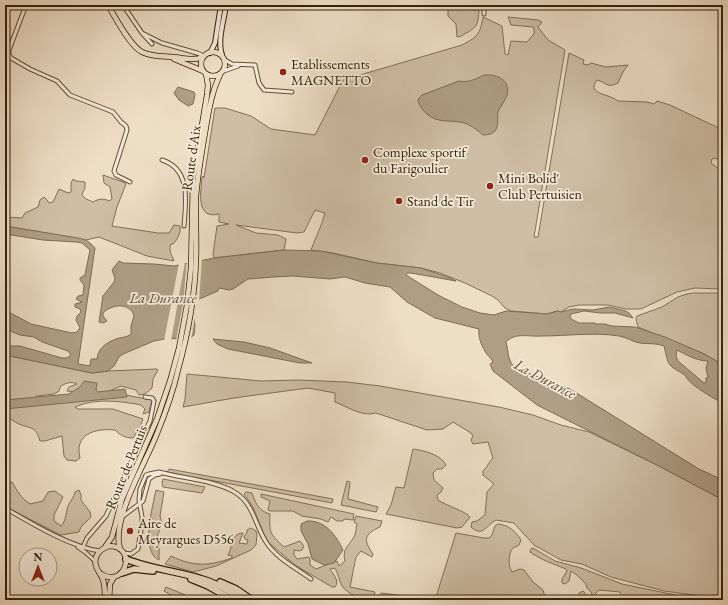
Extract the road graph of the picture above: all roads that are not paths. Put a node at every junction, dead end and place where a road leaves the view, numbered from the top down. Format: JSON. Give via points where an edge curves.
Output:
{"nodes":[{"id":1,"x":26,"y":5,"type":"edge"},
{"id":2,"x":108,"y":5,"type":"edge"},
{"id":3,"x":122,"y":5,"type":"edge"},
{"id":4,"x":221,"y":5,"type":"edge"},
{"id":5,"x":226,"y":5,"type":"edge"},
{"id":6,"x":484,"y":5,"type":"edge"},
{"id":7,"x":484,"y":14,"type":"dead end"},
{"id":8,"x":142,"y":33,"type":"junction"},
{"id":9,"x":152,"y":44,"type":"dead end"},
{"id":10,"x":210,"y":53,"type":"junction"},
{"id":11,"x":222,"y":55,"type":"junction"},
{"id":12,"x":169,"y":57,"type":"junction"},
{"id":13,"x":204,"y":57,"type":"junction"},
{"id":14,"x":225,"y":60,"type":"junction"},
{"id":15,"x":240,"y":65,"type":"junction"},
{"id":16,"x":224,"y":71,"type":"junction"},
{"id":17,"x":205,"y":72,"type":"junction"},
{"id":18,"x":220,"y":75,"type":"junction"},
{"id":19,"x":292,"y":92,"type":"dead end"},
{"id":20,"x":162,"y":160,"type":"dead end"},
{"id":21,"x":130,"y":182,"type":"dead end"},
{"id":22,"x":184,"y":226,"type":"dead end"},
{"id":23,"x":194,"y":247,"type":"junction"},
{"id":24,"x":168,"y":395,"type":"junction"},
{"id":25,"x":145,"y":397,"type":"dead end"},
{"id":26,"x":168,"y":475,"type":"junction"},
{"id":27,"x":139,"y":505,"type":"junction"},
{"id":28,"x":5,"y":508,"type":"edge"},
{"id":29,"x":122,"y":518,"type":"junction"},
{"id":30,"x":72,"y":543,"type":"junction"},
{"id":31,"x":105,"y":547,"type":"junction"},
{"id":32,"x":83,"y":548,"type":"junction"},
{"id":33,"x":100,"y":551,"type":"junction"},
{"id":34,"x":123,"y":554,"type":"junction"},
{"id":35,"x":95,"y":561,"type":"junction"},
{"id":36,"x":122,"y":573,"type":"junction"},
{"id":37,"x":101,"y":574,"type":"junction"},
{"id":38,"x":114,"y":577,"type":"junction"},
{"id":39,"x":202,"y":579,"type":"junction"},
{"id":40,"x":311,"y":579,"type":"dead end"},
{"id":41,"x":213,"y":586,"type":"junction"},
{"id":42,"x":105,"y":600,"type":"edge"},
{"id":43,"x":109,"y":600,"type":"edge"},
{"id":44,"x":227,"y":600,"type":"edge"},
{"id":45,"x":233,"y":600,"type":"edge"},
{"id":46,"x":237,"y":600,"type":"edge"},
{"id":47,"x":243,"y":600,"type":"edge"},
{"id":48,"x":252,"y":600,"type":"edge"}],
"edges":[{"from":1,"to":21,"type":"street","via":[[9,50],[10,55],[30,69],[57,80],[70,95],[115,113],[127,130],[114,171],[116,175]]},
{"from":2,"to":12,"type":"main road","via":[[137,49],[147,54]]},
{"from":3,"to":8,"type":"street"},
{"from":4,"to":10,"type":"main road","via":[[215,43]]},
{"from":5,"to":11,"type":"main road","via":[[220,41]]},
{"from":6,"to":7,"type":"street"},
{"from":8,"to":9,"type":"street"},
{"from":8,"to":13,"type":"street","via":[[162,43]]},
{"from":10,"to":11,"type":"main road"},
{"from":10,"to":13,"type":"main road"},
{"from":11,"to":14,"type":"main road"},
{"from":12,"to":13,"type":"main road"},
{"from":12,"to":17,"type":"main road"},
{"from":13,"to":17,"type":"main road","via":[[201,66]]},
{"from":14,"to":15,"type":"street"},
{"from":14,"to":16,"type":"main road"},
{"from":15,"to":16,"type":"street"},
{"from":15,"to":19,"type":"street","via":[[255,65],[258,83],[264,90]]},
{"from":16,"to":18,"type":"main road"},
{"from":17,"to":18,"type":"main road","via":[[211,76]]},
{"from":17,"to":23,"type":"main road","name":"Route d'Aix","via":[[207,95],[192,187]]},
{"from":18,"to":23,"type":"main road","name":"Route d'Aix","via":[[210,102],[198,179]]},
{"from":20,"to":22,"type":"street","via":[[176,167],[184,186]]},
{"from":23,"to":24,"type":"main road","via":[[186,321]]},
{"from":24,"to":29,"type":"main road","name":"Route de Pertuis","via":[[156,435]]},
{"from":24,"to":31,"type":"main road","name":"Route de Pertuis","via":[[122,499],[112,537]]},
{"from":25,"to":32,"type":"street","via":[[154,401],[150,422],[106,516],[87,538]]},
{"from":26,"to":27,"type":"street","via":[[151,476],[145,496]]},
{"from":26,"to":27,"type":"street","via":[[155,472],[146,476],[138,496]]},
{"from":26,"to":40,"type":"street","via":[[218,485],[236,493],[254,515],[269,547]]},
{"from":27,"to":29,"type":"street"},
{"from":27,"to":34,"type":"street","via":[[142,524],[138,549],[131,554]]},
{"from":28,"to":30,"type":"street"},
{"from":29,"to":34,"type":"main road","name":"Route de Pertuis","via":[[118,534]]},
{"from":30,"to":32,"type":"street"},
{"from":30,"to":35,"type":"street"},
{"from":31,"to":33,"type":"main road"},
{"from":31,"to":34,"type":"main road","via":[[113,546]]},
{"from":32,"to":33,"type":"street"},
{"from":33,"to":35,"type":"main road"},
{"from":34,"to":36,"type":"main road","via":[[125,568]]},
{"from":34,"to":39,"type":"highway","via":[[148,567]]},
{"from":35,"to":37,"type":"main road"},
{"from":36,"to":38,"type":"main road"},
{"from":36,"to":41,"type":"highway","via":[[134,569],[168,573]]},
{"from":37,"to":38,"type":"main road"},
{"from":37,"to":42,"type":"main road"},
{"from":38,"to":43,"type":"main road"},
{"from":39,"to":41,"type":"highway"},
{"from":39,"to":48,"type":"highway","via":[[236,589]]},
{"from":41,"to":44,"type":"highway"},
{"from":41,"to":45,"type":"highway"},
{"from":41,"to":46,"type":"highway"},
{"from":41,"to":47,"type":"highway","via":[[230,591]]}]}
